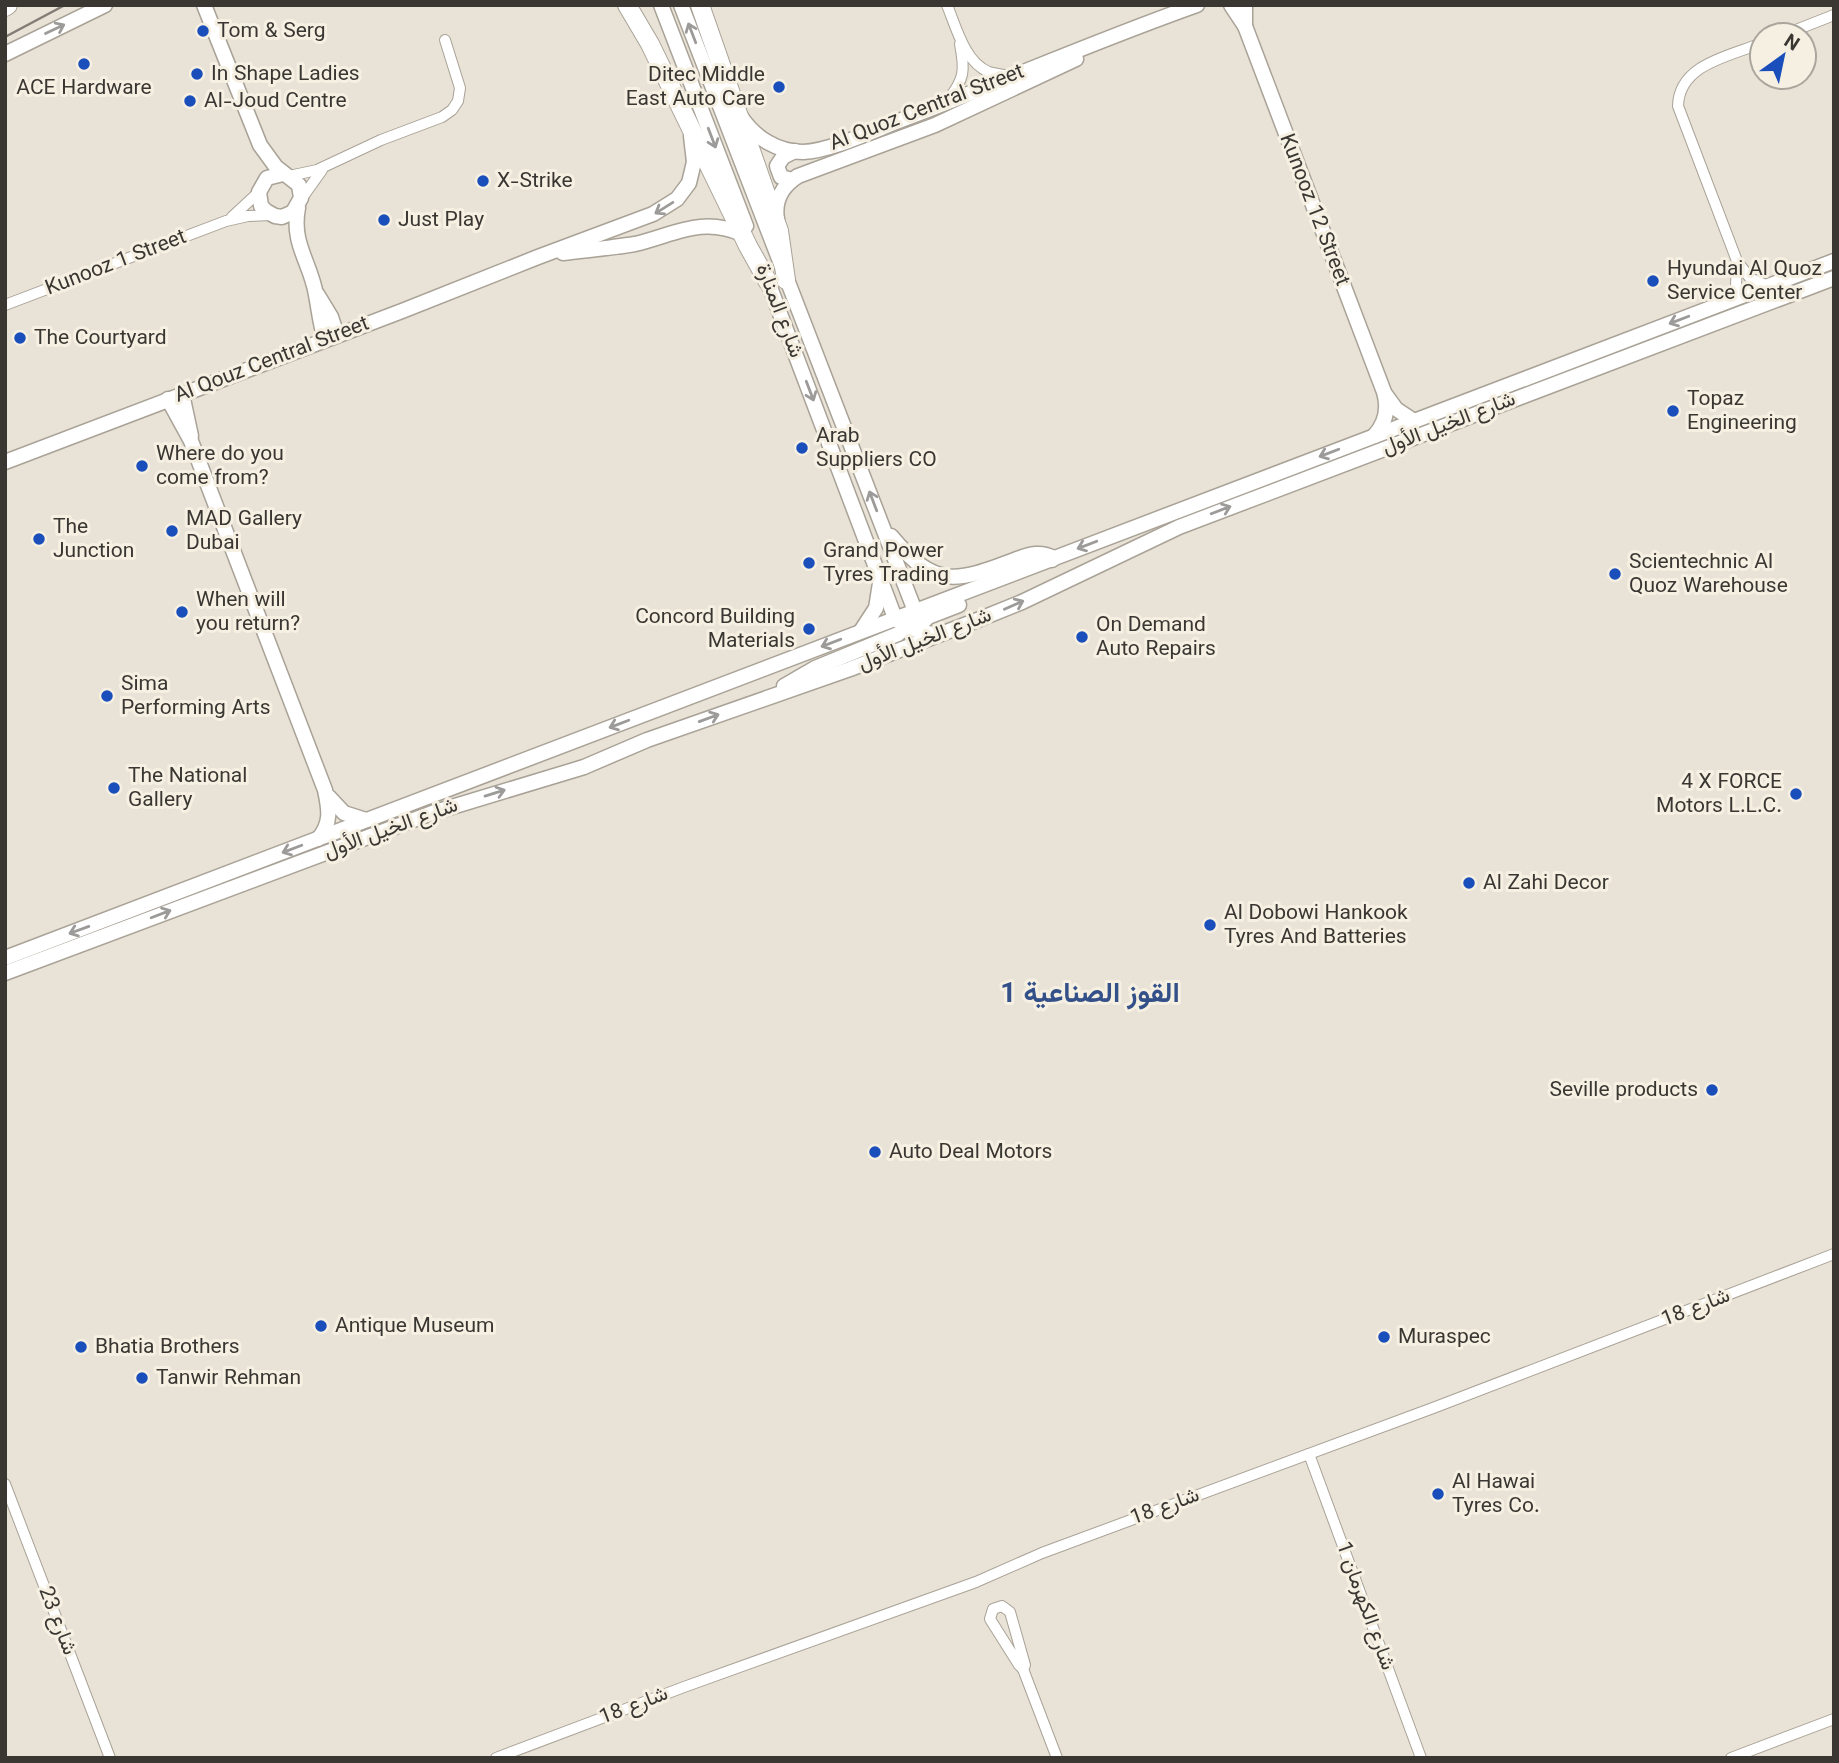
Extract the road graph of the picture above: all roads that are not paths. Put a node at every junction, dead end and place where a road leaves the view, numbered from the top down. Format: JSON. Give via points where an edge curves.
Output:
{"nodes":[{"id":1,"x":105,"y":5,"type":"edge"},
{"id":2,"x":204,"y":5,"type":"edge"},
{"id":3,"x":627,"y":5,"type":"edge"},
{"id":4,"x":661,"y":5,"type":"edge"},
{"id":5,"x":681,"y":5,"type":"edge"},
{"id":6,"x":701,"y":5,"type":"edge"},
{"id":7,"x":947,"y":5,"type":"edge"},
{"id":8,"x":1197,"y":5,"type":"edge"},
{"id":9,"x":1231,"y":5,"type":"edge"},
{"id":10,"x":1245,"y":5,"type":"edge"},
{"id":11,"x":1245,"y":26,"type":"junction"},
{"id":12,"x":1126,"y":30,"type":"junction"},
{"id":13,"x":959,"y":36,"type":"junction"},
{"id":14,"x":445,"y":40,"type":"dead end"},
{"id":15,"x":1748,"y":49,"type":"edge"},
{"id":16,"x":5,"y":54,"type":"edge"},
{"id":17,"x":1013,"y":76,"type":"junction"},
{"id":18,"x":945,"y":103,"type":"junction"},
{"id":19,"x":737,"y":110,"type":"junction"},
{"id":20,"x":689,"y":127,"type":"junction"},
{"id":21,"x":260,"y":145,"type":"junction"},
{"id":22,"x":794,"y":151,"type":"junction"},
{"id":23,"x":326,"y":166,"type":"junction"},
{"id":24,"x":286,"y":175,"type":"junction"},
{"id":25,"x":792,"y":180,"type":"junction"},
{"id":26,"x":259,"y":190,"type":"junction"},
{"id":27,"x":300,"y":203,"type":"junction"},
{"id":28,"x":274,"y":216,"type":"junction"},
{"id":29,"x":226,"y":221,"type":"junction"},
{"id":30,"x":779,"y":231,"type":"junction"},
{"id":31,"x":742,"y":234,"type":"junction"},
{"id":32,"x":299,"y":245,"type":"junction"},
{"id":33,"x":538,"y":257,"type":"junction"},
{"id":34,"x":1737,"y":261,"type":"junction"},
{"id":35,"x":1834,"y":261,"type":"edge"},
{"id":36,"x":1834,"y":278,"type":"edge"},
{"id":37,"x":777,"y":281,"type":"junction"},
{"id":38,"x":1768,"y":286,"type":"junction"},
{"id":39,"x":1730,"y":301,"type":"junction"},
{"id":40,"x":5,"y":305,"type":"edge"},
{"id":41,"x":331,"y":337,"type":"junction"},
{"id":42,"x":1384,"y":393,"type":"junction"},
{"id":43,"x":175,"y":396,"type":"junction"},
{"id":44,"x":1413,"y":421,"type":"junction"},
{"id":45,"x":1374,"y":436,"type":"junction"},
{"id":46,"x":5,"y":462,"type":"edge"},
{"id":47,"x":883,"y":526,"type":"junction"},
{"id":48,"x":1054,"y":558,"type":"junction"},
{"id":49,"x":879,"y":578,"type":"junction"},
{"id":50,"x":915,"y":611,"type":"junction"},
{"id":51,"x":895,"y":618,"type":"junction"},
{"id":52,"x":907,"y":628,"type":"junction"},
{"id":53,"x":859,"y":632,"type":"junction"},
{"id":54,"x":922,"y":633,"type":"junction"},
{"id":55,"x":938,"y":635,"type":"junction"},
{"id":56,"x":775,"y":695,"type":"junction"},
{"id":57,"x":325,"y":790,"type":"junction"},
{"id":58,"x":367,"y":820,"type":"junction"},
{"id":59,"x":317,"y":840,"type":"junction"},
{"id":60,"x":5,"y":958,"type":"edge"},
{"id":61,"x":5,"y":974,"type":"edge"},
{"id":62,"x":1834,"y":1254,"type":"edge"},
{"id":63,"x":1310,"y":1454,"type":"junction"},
{"id":64,"x":5,"y":1484,"type":"edge"},
{"id":65,"x":1023,"y":1669,"type":"junction"},
{"id":66,"x":1834,"y":1718,"type":"edge"},
{"id":67,"x":110,"y":1758,"type":"edge"},
{"id":68,"x":496,"y":1758,"type":"edge"},
{"id":69,"x":1057,"y":1758,"type":"edge"},
{"id":70,"x":1421,"y":1758,"type":"edge"},
{"id":71,"x":1731,"y":1758,"type":"edge"}],
"edges":[{"from":16,"to":1,"type":"main road","one_way":true},
{"from":2,"to":21,"type":"main road"},
{"from":3,"to":20,"type":"highway"},
{"from":4,"to":37,"type":"main road","name":"شارع المنارة","one_way":true},
{"from":37,"to":5,"type":"main road","name":"شارع المنارة","one_way":true},
{"from":6,"to":19,"type":"highway"},
{"from":7,"to":13,"type":"street"},
{"from":8,"to":12,"type":"main road","name":"Al Quoz Central Street"},
{"from":9,"to":11,"type":"main road","name":"Kunooz 12 Street"},
{"from":10,"to":11,"type":"main road","name":"Kunooz 12 Street"},
{"from":11,"to":42,"type":"main road","name":"Kunooz 12 Street"},
{"from":12,"to":17,"type":"main road","name":"Al Quoz Central Street"},
{"from":12,"to":25,"type":"main road","name":"Al Quoz Central Street","via":[[1097,49],[979,106]]},
{"from":13,"to":17,"type":"street","via":[[981,68]]},
{"from":13,"to":18,"type":"street","via":[[963,74]]},
{"from":14,"to":23,"type":"street","via":[[460,88],[452,110]]},
{"from":15,"to":34,"type":"street","via":[[1697,69],[1685,81],[1678,100],[1679,113]]},
{"from":17,"to":18,"type":"main road","name":"Al Quoz Central Street"},
{"from":18,"to":22,"type":"main road","name":"Al Quoz Central Street","via":[[831,146]]},
{"from":19,"to":22,"type":"main road","name":"Al Quoz Central Street","via":[[760,137]]},
{"from":19,"to":30,"type":"highway"},
{"from":20,"to":31,"type":"highway"},
{"from":20,"to":33,"type":"main road","name":"Al Qouz Central Street","one_way":true,"via":[[693,169],[677,199],[653,214]]},
{"from":21,"to":24,"type":"main road"},
{"from":21,"to":26,"type":"main road"},
{"from":22,"to":25,"type":"main road","via":[[777,166],[781,177]]},
{"from":23,"to":24,"type":"street"},
{"from":23,"to":27,"type":"street"},
{"from":24,"to":26,"type":"main road","via":[[272,175]]},
{"from":24,"to":27,"type":"main road","via":[[299,185]]},
{"from":25,"to":30,"type":"main road","via":[[781,192],[776,209]]},
{"from":26,"to":28,"type":"main road","via":[[261,206]]},
{"from":26,"to":29,"type":"street","name":"Kunooz 1 Street"},
{"from":27,"to":28,"type":"main road","via":[[288,215]]},
{"from":27,"to":32,"type":"main road"},
{"from":28,"to":29,"type":"street","name":"Kunooz 1 Street"},
{"from":28,"to":32,"type":"main road"},
{"from":29,"to":40,"type":"street","name":"Kunooz 1 Street"},
{"from":30,"to":37,"type":"highway"},
{"from":31,"to":33,"type":"main road","name":"Al Qouz Central Street","via":[[721,226],[699,226],[635,244]]},
{"from":31,"to":37,"type":"highway"},
{"from":32,"to":41,"type":"main road","via":[[316,293],[331,317]]},
{"from":33,"to":41,"type":"main road","name":"Al Qouz Central Street"},
{"from":34,"to":38,"type":"street","via":[[1750,278]]},
{"from":34,"to":39,"type":"street"},
{"from":35,"to":38,"type":"main road","name":"شارع الخيل الأول"},
{"from":55,"to":36,"type":"main road","name":"شارع الخيل الأول","one_way":true,"via":[[1022,602],[1179,527]]},
{"from":47,"to":37,"type":"main road","name":"شارع المنارة","one_way":true},
{"from":37,"to":49,"type":"main road","name":"شارع المنارة","one_way":true},
{"from":38,"to":39,"type":"main road","name":"شارع الخيل الأول"},
{"from":39,"to":44,"type":"main road","name":"شارع الخيل الأول","one_way":true},
{"from":41,"to":43,"type":"main road","name":"Al Qouz Central Street"},
{"from":42,"to":44,"type":"main road","name":"Kunooz 12 Street"},
{"from":42,"to":45,"type":"main road","name":"Kunooz 12 Street","via":[[1385,419]]},
{"from":43,"to":46,"type":"main road","name":"Al Qouz Central Street"},
{"from":43,"to":57,"type":"main road"},
{"from":44,"to":45,"type":"main road","name":"شارع الخيل الأول"},
{"from":45,"to":48,"type":"main road","name":"شارع الخيل الأول","one_way":true},
{"from":47,"to":48,"type":"main road","via":[[915,563],[944,576],[965,577],[1035,554]]},
{"from":47,"to":50,"type":"main road","name":"شارع المنارة"},
{"from":48,"to":50,"type":"main road","name":"شارع الخيل الأول"},
{"from":48,"to":54,"type":"main road","via":[[1031,576],[925,619]]},
{"from":49,"to":51,"type":"main road","name":"شارع المنارة"},
{"from":49,"to":53,"type":"main road","via":[[876,608]]},
{"from":50,"to":51,"type":"main road","name":"شارع الخيل الأول"},
{"from":50,"to":52,"type":"main road"},
{"from":51,"to":52,"type":"main road"},
{"from":51,"to":53,"type":"main road","name":"شارع الخيل الأول"},
{"from":52,"to":54,"type":"main road"},
{"from":52,"to":56,"type":"main road","via":[[806,672]]},
{"from":53,"to":58,"type":"main road","name":"شارع الخيل الأول","one_way":true},
{"from":54,"to":55,"type":"main road"},
{"from":55,"to":56,"type":"main road","name":"شارع الخيل الأول"},
{"from":61,"to":56,"type":"main road","name":"شارع الخيل الأول","one_way":true,"via":[[432,813],[584,767]]},
{"from":57,"to":58,"type":"main road","via":[[344,813]]},
{"from":57,"to":59,"type":"main road","via":[[329,820]]},
{"from":58,"to":59,"type":"main road","name":"شارع الخيل الأول"},
{"from":59,"to":60,"type":"main road","name":"شارع الخيل الأول","one_way":true},
{"from":62,"to":63,"type":"street","name":"شارع 18"},
{"from":63,"to":68,"type":"street","name":"شارع 18"},
{"from":63,"to":70,"type":"street","name":"شارع الكهرمان 1"},
{"from":64,"to":67,"type":"street","name":"شارع 23"},
{"from":65,"to":65,"type":"street","via":[[1010,1612],[997,1607],[990,1614],[991,1623]]},
{"from":65,"to":69,"type":"street"},
{"from":66,"to":71,"type":"street"}]}
